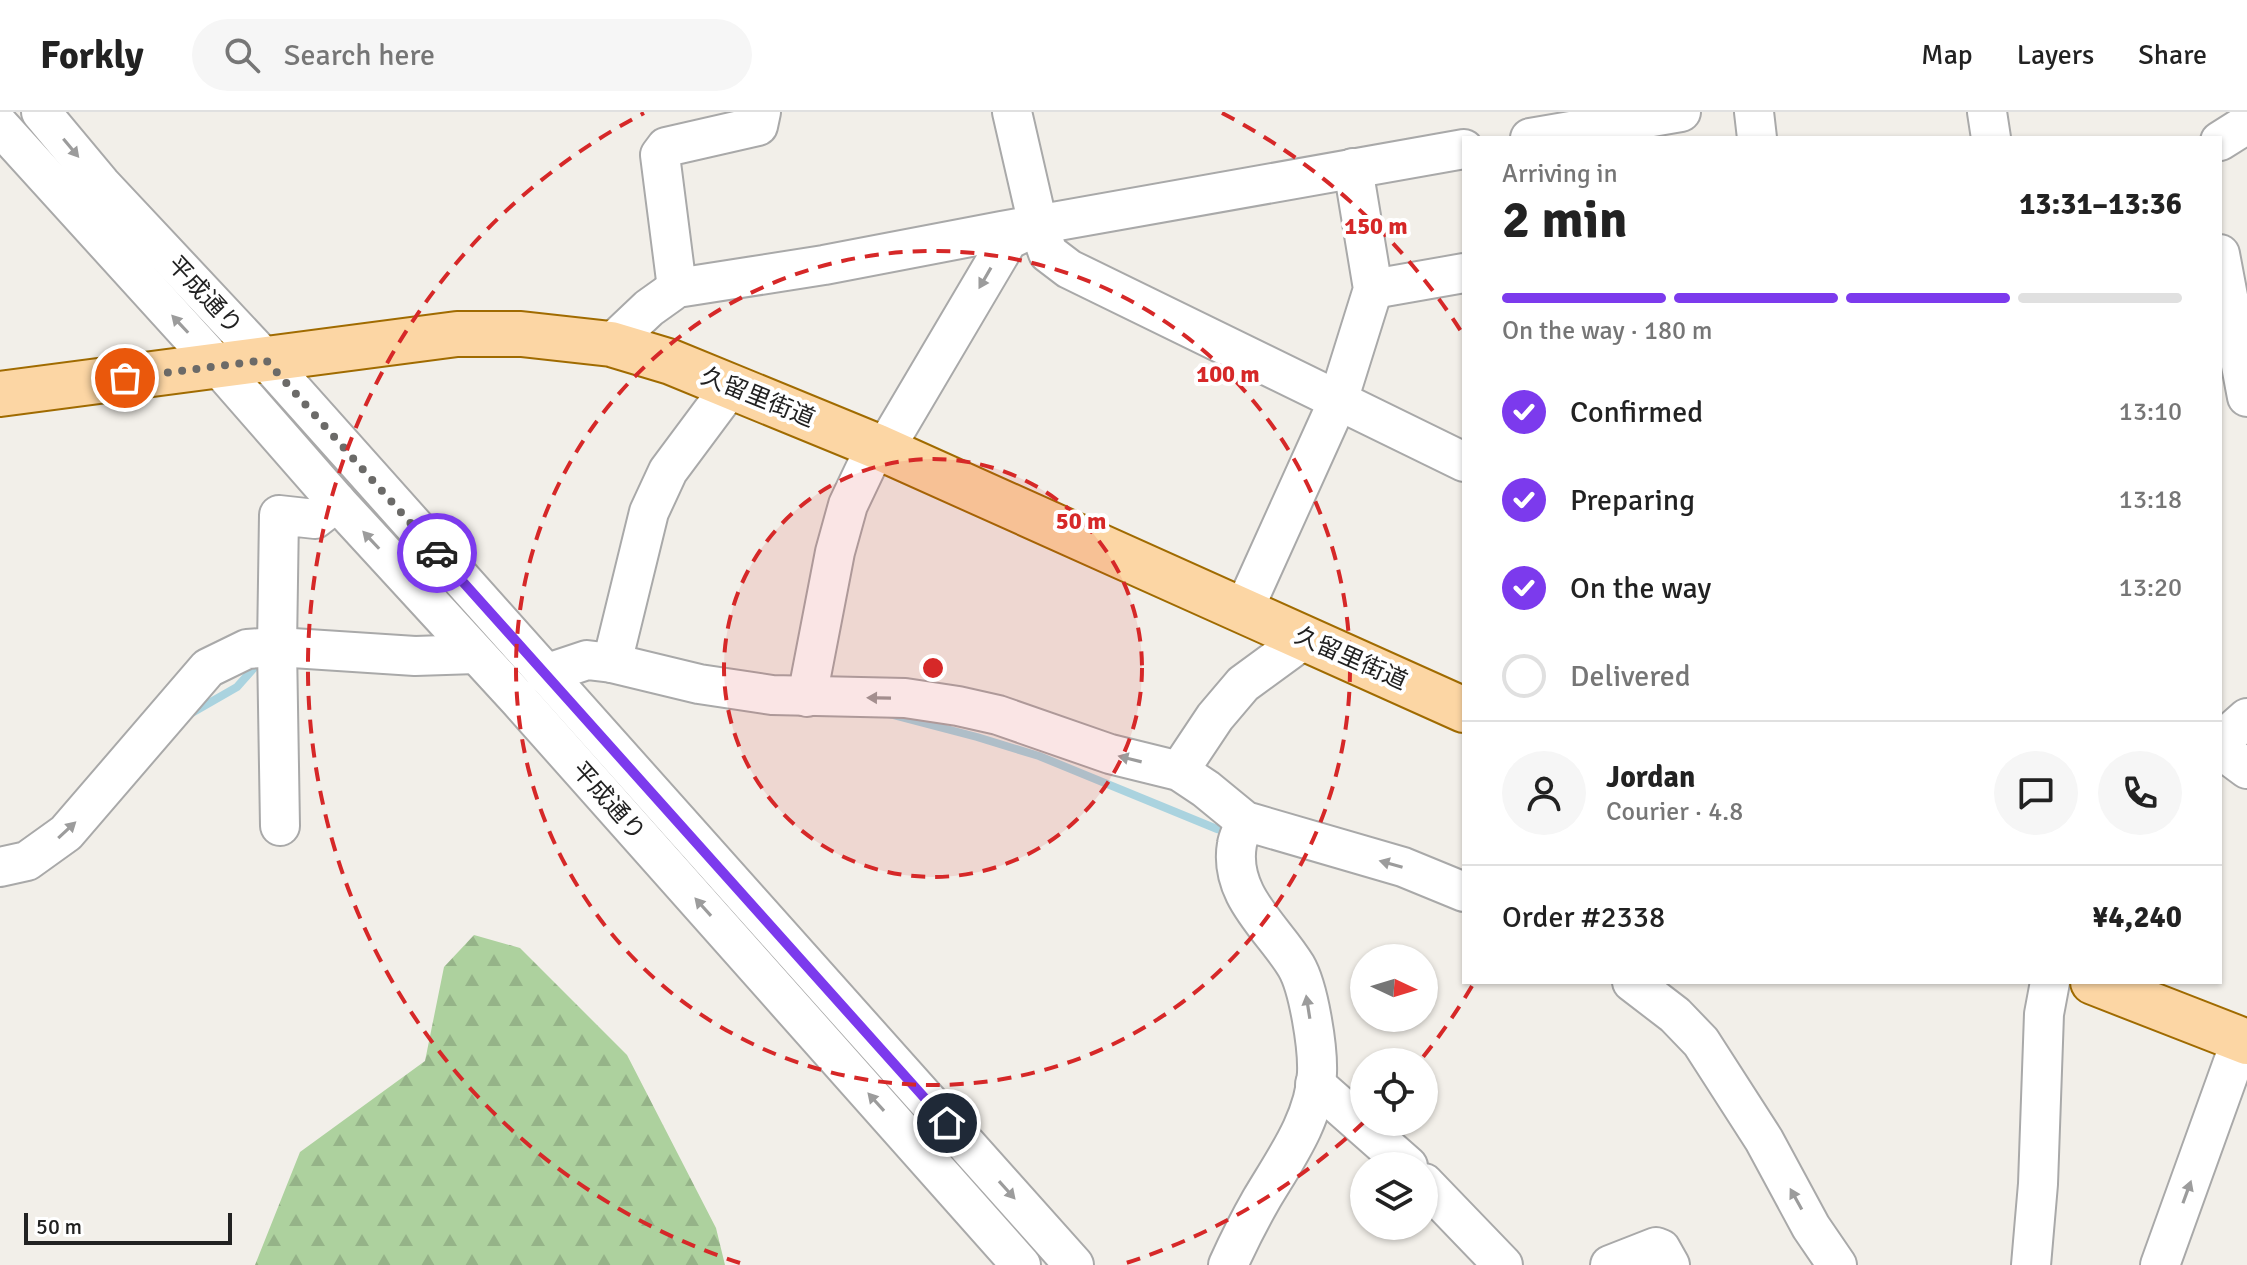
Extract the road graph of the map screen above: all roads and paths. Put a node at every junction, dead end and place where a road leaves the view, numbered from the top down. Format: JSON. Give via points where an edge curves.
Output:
{"nodes":[{"id":1,"x":41,"y":112,"type":"edge"},
{"id":2,"x":761,"y":112,"type":"edge"},
{"id":3,"x":1012,"y":112,"type":"edge"},
{"id":4,"x":1681,"y":112,"type":"edge"},
{"id":5,"x":1754,"y":112,"type":"edge"},
{"id":6,"x":1987,"y":112,"type":"edge"},
{"id":7,"x":2247,"y":124,"type":"edge"},
{"id":8,"x":0,"y":126,"type":"edge"},
{"id":9,"x":1542,"y":136,"type":"edge"},
{"id":10,"x":1757,"y":136,"type":"edge"},
{"id":11,"x":1991,"y":136,"type":"edge"},
{"id":12,"x":2222,"y":140,"type":"edge"},
{"id":13,"x":1462,"y":149,"type":"edge"},
{"id":14,"x":1353,"y":168,"type":"junction"},
{"id":15,"x":1038,"y":225,"type":"junction"},
{"id":16,"x":2222,"y":265,"type":"edge"},
{"id":17,"x":1462,"y":273,"type":"edge"},
{"id":18,"x":677,"y":288,"type":"junction"},
{"id":19,"x":1373,"y":289,"type":"junction"},
{"id":20,"x":611,"y":344,"type":"junction"},
{"id":21,"x":266,"y":360,"type":"junction"},
{"id":22,"x":218,"y":366,"type":"junction"},
{"id":23,"x":732,"y":385,"type":"junction"},
{"id":24,"x":0,"y":394,"type":"edge"},
{"id":25,"x":2247,"y":397,"type":"edge"},
{"id":26,"x":1338,"y":401,"type":"junction"},
{"id":27,"x":880,"y":448,"type":"junction"},
{"id":28,"x":1462,"y":461,"type":"edge"},
{"id":29,"x":337,"y":502,"type":"junction"},
{"id":30,"x":1244,"y":609,"type":"junction"},
{"id":31,"x":1306,"y":638,"type":"junction"},
{"id":32,"x":277,"y":647,"type":"junction"},
{"id":33,"x":476,"y":654,"type":"junction"},
{"id":34,"x":612,"y":663,"type":"junction"},
{"id":35,"x":532,"y":687,"type":"junction"},
{"id":36,"x":807,"y":697,"type":"junction"},
{"id":37,"x":1462,"y":709,"type":"edge"},
{"id":38,"x":2247,"y":718,"type":"edge"},
{"id":39,"x":2222,"y":740,"type":"edge"},
{"id":40,"x":2222,"y":750,"type":"edge"},
{"id":41,"x":2247,"y":769,"type":"edge"},
{"id":42,"x":1179,"y":771,"type":"junction"},
{"id":43,"x":1245,"y":821,"type":"junction"},
{"id":44,"x":280,"y":826,"type":"dead end"},
{"id":45,"x":0,"y":867,"type":"edge"},
{"id":46,"x":1462,"y":891,"type":"edge"},
{"id":47,"x":1635,"y":984,"type":"edge"},
{"id":48,"x":2050,"y":984,"type":"edge"},
{"id":49,"x":2098,"y":984,"type":"edge"},
{"id":50,"x":2244,"y":1041,"type":"edge"},
{"id":51,"x":1315,"y":1084,"type":"junction"},
{"id":52,"x":1392,"y":1152,"type":"edge"},
{"id":53,"x":1438,"y":1198,"type":"edge"},
{"id":54,"x":1021,"y":1265,"type":"edge"},
{"id":55,"x":1074,"y":1265,"type":"edge"},
{"id":56,"x":1228,"y":1265,"type":"edge"},
{"id":57,"x":1503,"y":1265,"type":"edge"},
{"id":58,"x":1610,"y":1265,"type":"edge"},
{"id":59,"x":1670,"y":1265,"type":"edge"},
{"id":60,"x":1837,"y":1265,"type":"edge"},
{"id":61,"x":2031,"y":1265,"type":"edge"},
{"id":62,"x":2160,"y":1265,"type":"edge"}],
"edges":[{"from":1,"to":21,"type":"street","name":"平成通り","one_way":true},
{"from":2,"to":18,"type":"street","via":[[758,126],[666,147],[660,155]]},
{"from":3,"to":15,"type":"street"},
{"from":4,"to":9,"type":"street"},
{"from":5,"to":10,"type":"street"},
{"from":6,"to":11,"type":"street"},
{"from":7,"to":12,"type":"street"},
{"from":22,"to":8,"type":"street","name":"平成通り","one_way":true},
{"from":13,"to":14,"type":"street"},
{"from":14,"to":15,"type":"street"},
{"from":14,"to":19,"type":"street"},
{"from":15,"to":18,"type":"street"},
{"from":15,"to":26,"type":"street","via":[[1048,253],[1069,269]]},
{"from":15,"to":27,"type":"street","one_way":true,"via":[[1008,240]]},
{"from":16,"to":25,"type":"street"},
{"from":17,"to":19,"type":"street"},
{"from":18,"to":20,"type":"street"},
{"from":19,"to":26,"type":"street"},
{"from":20,"to":21,"type":"main road","name":"久留里街道","via":[[521,334],[457,334]]},
{"from":20,"to":23,"type":"main road","name":"久留里街道"},
{"from":21,"to":22,"type":"main road","name":"久留里街道"},
{"from":21,"to":35,"type":"street","name":"平成通り","via":[[488,610]]},
{"from":22,"to":24,"type":"main road","name":"久留里街道"},
{"from":22,"to":29,"type":"street","name":"平成通り"},
{"from":23,"to":27,"type":"main road","name":"久留里街道"},
{"from":23,"to":34,"type":"street","via":[[668,471],[649,512]]},
{"from":26,"to":28,"type":"street"},
{"from":26,"to":30,"type":"street"},
{"from":27,"to":30,"type":"main road","name":"久留里街道"},
{"from":27,"to":36,"type":"street","via":[[848,505]]},
{"from":29,"to":32,"type":"street","via":[[315,519],[279,515]]},
{"from":33,"to":29,"type":"street","name":"平成通り","one_way":true},
{"from":30,"to":31,"type":"main road","name":"久留里街道"},
{"from":31,"to":37,"type":"main road","name":"久留里街道"},
{"from":31,"to":42,"type":"street","via":[[1243,684]]},
{"from":32,"to":33,"type":"street","via":[[415,656]]},
{"from":32,"to":44,"type":"street"},
{"from":45,"to":32,"type":"street","one_way":true,"via":[[27,861],[66,833],[208,668],[247,649]]},
{"from":33,"to":35,"type":"street","name":"平成通り"},
{"from":34,"to":35,"type":"street","via":[[587,660]]},
{"from":34,"to":36,"type":"street","via":[[699,684]]},
{"from":54,"to":35,"type":"street","name":"平成通り","one_way":true},
{"from":35,"to":55,"type":"street","name":"平成通り","one_way":true},
{"from":42,"to":36,"type":"street","one_way":true,"via":[[958,706],[905,698]]},
{"from":38,"to":39,"type":"street"},
{"from":40,"to":41,"type":"street"},
{"from":42,"to":43,"type":"street"},
{"from":46,"to":43,"type":"street","one_way":true,"via":[[1403,867]]},
{"from":51,"to":43,"type":"street","one_way":true,"via":[[1315,1042],[1305,985],[1239,880],[1237,845]]},
{"from":60,"to":47,"type":"street","one_way":true,"via":[[1701,1042]]},
{"from":48,"to":61,"type":"street"},
{"from":49,"to":50,"type":"main road"},
{"from":62,"to":50,"type":"street","one_way":true},
{"from":51,"to":52,"type":"street"},
{"from":51,"to":56,"type":"street","via":[[1299,1133]]},
{"from":53,"to":57,"type":"street"},
{"from":58,"to":59,"type":"street","via":[[1656,1247]]}]}
